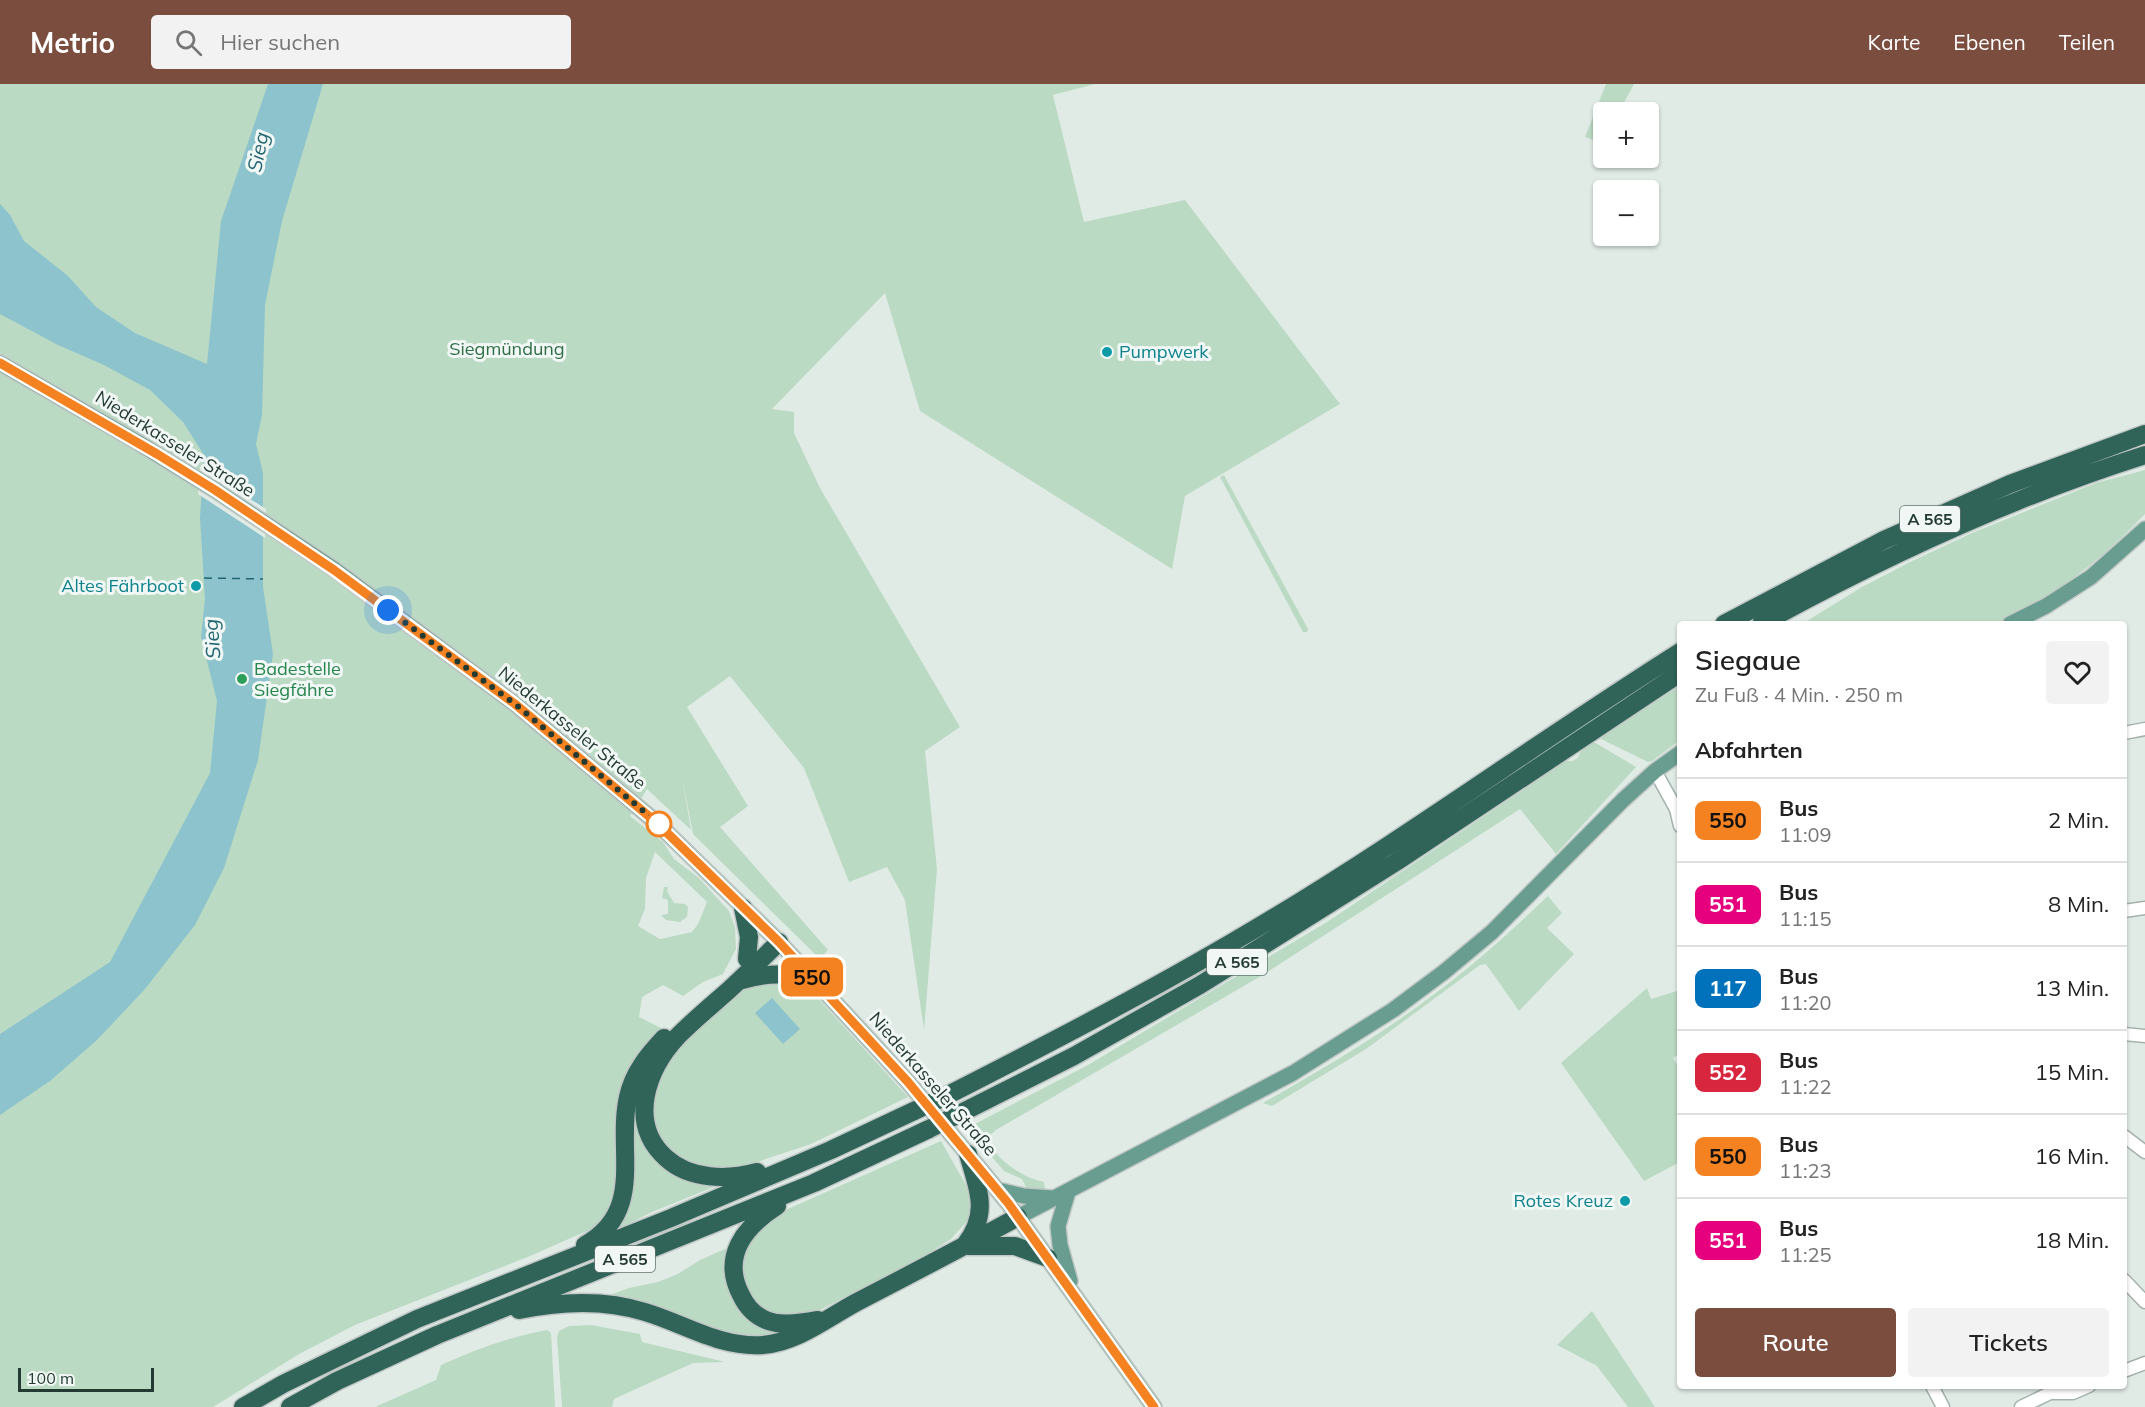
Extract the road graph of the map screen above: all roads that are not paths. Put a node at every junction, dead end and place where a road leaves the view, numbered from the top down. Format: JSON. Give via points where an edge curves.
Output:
{"nodes":[{"id":1,"x":0,"y":363,"type":"edge"},
{"id":2,"x":2145,"y":434,"type":"edge"},
{"id":3,"x":2145,"y":455,"type":"edge"},
{"id":4,"x":2145,"y":529,"type":"edge"},
{"id":5,"x":1730,"y":621,"type":"edge"},
{"id":6,"x":1766,"y":621,"type":"edge"},
{"id":7,"x":2016,"y":621,"type":"edge"},
{"id":8,"x":1677,"y":654,"type":"edge"},
{"id":9,"x":1677,"y":675,"type":"edge"},
{"id":10,"x":2145,"y":729,"type":"edge"},
{"id":11,"x":2127,"y":732,"type":"edge"},
{"id":12,"x":1677,"y":755,"type":"edge"},
{"id":13,"x":1655,"y":771,"type":"junction"},
{"id":14,"x":1677,"y":813,"type":"edge"},
{"id":15,"x":743,"y":908,"type":"junction"},
{"id":16,"x":2145,"y":908,"type":"edge"},
{"id":17,"x":2127,"y":911,"type":"edge"},
{"id":18,"x":776,"y":939,"type":"junction"},
{"id":19,"x":747,"y":959,"type":"junction"},
{"id":20,"x":813,"y":978,"type":"junction"},
{"id":21,"x":740,"y":980,"type":"junction"},
{"id":22,"x":2127,"y":1034,"type":"edge"},
{"id":23,"x":2145,"y":1036,"type":"edge"},
{"id":24,"x":2127,"y":1138,"type":"edge"},
{"id":25,"x":831,"y":1150,"type":"junction"},
{"id":26,"x":2145,"y":1152,"type":"edge"},
{"id":27,"x":968,"y":1154,"type":"junction"},
{"id":28,"x":814,"y":1183,"type":"junction"},
{"id":29,"x":998,"y":1190,"type":"junction"},
{"id":30,"x":1062,"y":1195,"type":"junction"},
{"id":31,"x":1018,"y":1217,"type":"junction"},
{"id":32,"x":964,"y":1246,"type":"junction"},
{"id":33,"x":1048,"y":1258,"type":"junction"},
{"id":34,"x":539,"y":1270,"type":"junction"},
{"id":35,"x":2127,"y":1283,"type":"edge"},
{"id":36,"x":1073,"y":1293,"type":"junction"},
{"id":37,"x":2145,"y":1302,"type":"edge"},
{"id":38,"x":828,"y":1318,"type":"junction"},
{"id":39,"x":437,"y":1335,"type":"junction"},
{"id":40,"x":2145,"y":1363,"type":"edge"},
{"id":41,"x":2127,"y":1370,"type":"edge"},
{"id":42,"x":1934,"y":1389,"type":"edge"},
{"id":43,"x":2082,"y":1389,"type":"edge"},
{"id":44,"x":243,"y":1407,"type":"edge"},
{"id":45,"x":290,"y":1407,"type":"edge"},
{"id":46,"x":1154,"y":1407,"type":"edge"},
{"id":47,"x":1943,"y":1407,"type":"edge"},
{"id":48,"x":2021,"y":1407,"type":"edge"}],
"edges":[{"from":1,"to":15,"type":"main road","name":"Niederkasseler Straße","via":[[215,490],[334,570],[515,704],[646,813]]},
{"from":2,"to":5,"type":"highway","number":"A 565","via":[[2010,484],[1884,540]]},
{"from":3,"to":6,"type":"highway","number":"A 565","via":[[2014,502],[1893,556]]},
{"from":4,"to":7,"type":"main road","via":[[2091,577]]},
{"from":8,"to":25,"type":"highway","number":"A 565","bridge":true,"via":[[1271,920],[1087,1024]]},
{"from":9,"to":28,"type":"highway","number":"A 565","bridge":true,"via":[[1396,862],[1200,985],[1074,1056]]},
{"from":10,"to":11,"type":"street"},
{"from":12,"to":13,"type":"main road"},
{"from":13,"to":14,"type":"street"},
{"from":13,"to":30,"type":"main road","via":[[1492,932],[1393,1010],[1293,1073]]},
{"from":15,"to":18,"type":"main road","name":"Niederkasseler Straße"},
{"from":15,"to":19,"type":"highway","via":[[749,937]]},
{"from":16,"to":17,"type":"street"},
{"from":18,"to":19,"type":"highway"},
{"from":18,"to":20,"type":"main road","name":"Niederkasseler Straße"},
{"from":18,"to":21,"type":"highway"},
{"from":19,"to":34,"type":"highway","via":[[666,1036],[633,1080],[628,1099],[626,1187],[619,1209],[607,1227],[594,1240]]},
{"from":20,"to":21,"type":"highway","via":[[781,973]]},
{"from":20,"to":27,"type":"main road","name":"Niederkasseler Straße"},
{"from":21,"to":25,"type":"highway","via":[[678,1037],[657,1065],[644,1100],[647,1134],[667,1159],[687,1171],[709,1176],[738,1177]]},
{"from":22,"to":23,"type":"street"},
{"from":24,"to":26,"type":"street"},
{"from":25,"to":34,"type":"highway","number":"A 565"},
{"from":27,"to":29,"type":"main road","name":"Niederkasseler Straße"},
{"from":27,"to":32,"type":"highway","via":[[981,1197],[974,1233]]},
{"from":28,"to":38,"type":"highway","via":[[759,1217],[736,1252],[733,1276],[746,1306],[765,1320],[794,1324]]},
{"from":28,"to":39,"type":"highway","number":"A 565"},
{"from":29,"to":30,"type":"main road","via":[[1024,1196]]},
{"from":29,"to":31,"type":"main road","name":"Niederkasseler Straße"},
{"from":30,"to":31,"type":"main road"},
{"from":30,"to":36,"type":"main road","via":[[1060,1245]]},
{"from":31,"to":32,"type":"highway"},
{"from":31,"to":33,"type":"main road","name":"Niederkasseler Straße"},
{"from":32,"to":33,"type":"highway","via":[[1015,1246]]},
{"from":32,"to":38,"type":"highway"},
{"from":33,"to":36,"type":"main road","name":"Niederkasseler Straße"},
{"from":34,"to":44,"type":"highway","number":"A 565","via":[[417,1319]]},
{"from":35,"to":37,"type":"street"},
{"from":36,"to":46,"type":"main road","name":"Niederkasseler Straße"},
{"from":38,"to":39,"type":"highway","via":[[794,1338],[763,1345],[711,1338],[646,1312],[613,1304],[582,1302],[527,1309]]},
{"from":39,"to":45,"type":"highway","number":"A 565"},
{"from":40,"to":41,"type":"street"},
{"from":42,"to":47,"type":"street"},
{"from":43,"to":48,"type":"street","via":[[2050,1393]]}]}
